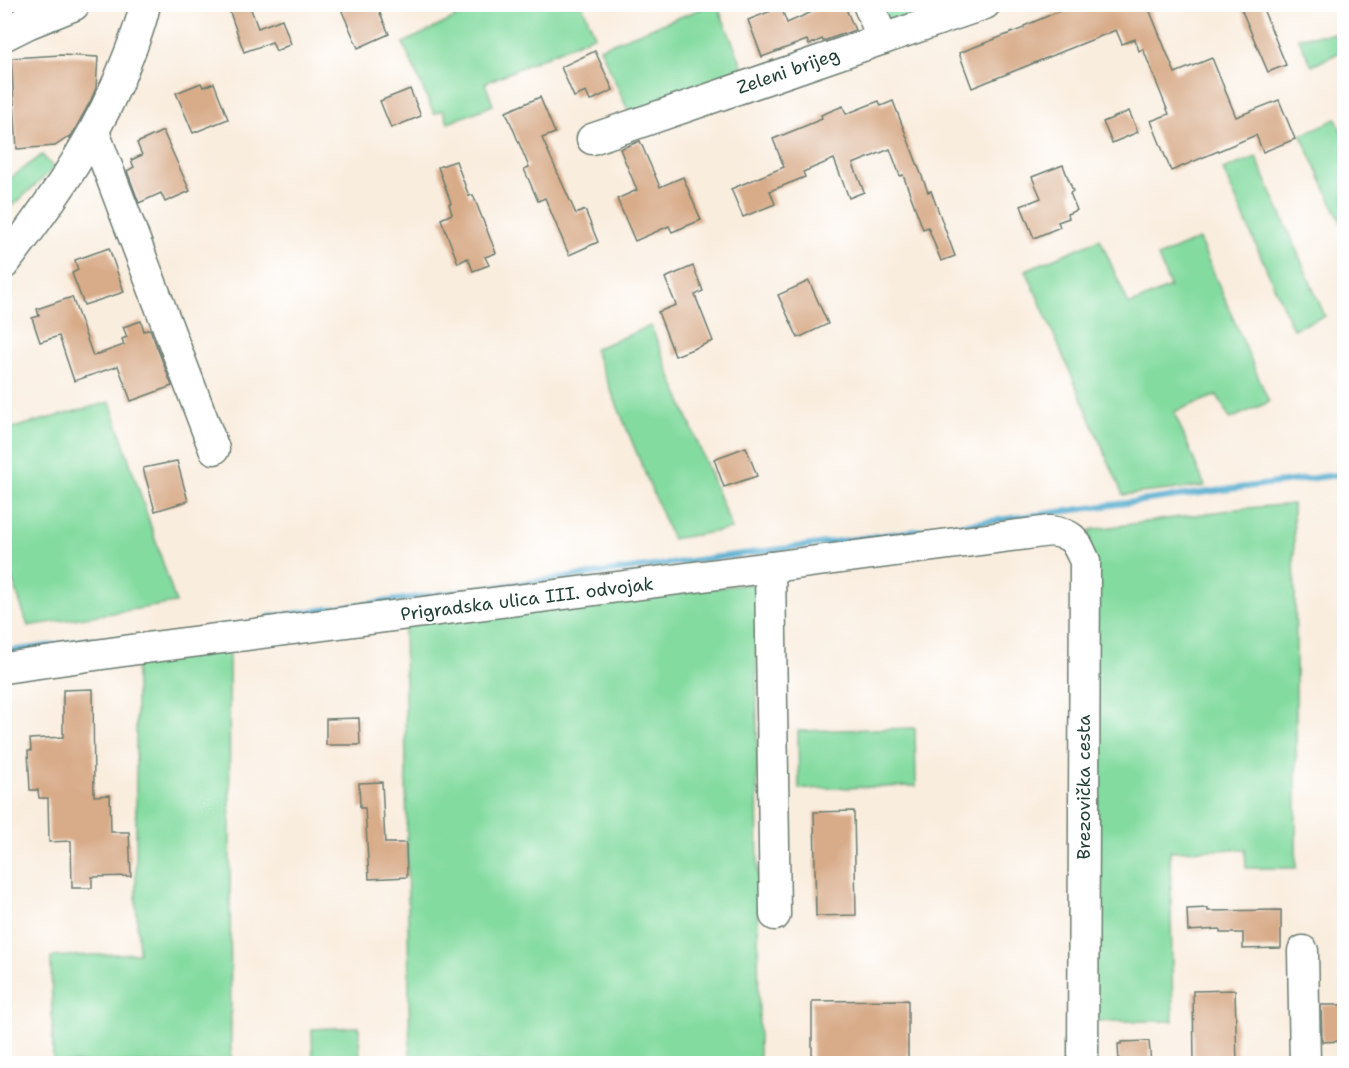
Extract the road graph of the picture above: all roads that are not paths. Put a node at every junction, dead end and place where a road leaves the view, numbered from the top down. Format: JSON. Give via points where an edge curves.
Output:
{"nodes":[{"id":1,"x":73,"y":4,"type":"edge"},
{"id":2,"x":146,"y":4,"type":"edge"},
{"id":3,"x":868,"y":4,"type":"edge"},
{"id":4,"x":985,"y":4,"type":"edge"},
{"id":5,"x":4,"y":34,"type":"edge"},
{"id":6,"x":883,"y":39,"type":"junction"},
{"id":7,"x":94,"y":132,"type":"junction"},
{"id":8,"x":592,"y":139,"type":"dead end"},
{"id":9,"x":4,"y":264,"type":"edge"},
{"id":10,"x":214,"y":449,"type":"dead end"},
{"id":11,"x":1050,"y":531,"type":"joint"},
{"id":12,"x":770,"y":567,"type":"junction"},
{"id":13,"x":4,"y":669,"type":"edge"},
{"id":14,"x":775,"y":915,"type":"dead end"},
{"id":15,"x":1303,"y":951,"type":"dead end"},
{"id":16,"x":1083,"y":1064,"type":"edge"},
{"id":17,"x":1305,"y":1064,"type":"edge"}],
"edges":[{"from":1,"to":5,"type":"main road"},
{"from":2,"to":7,"type":"street","via":[[122,74]]},
{"from":3,"to":6,"type":"street"},
{"from":4,"to":6,"type":"street","name":"Zeleni brijeg"},
{"from":6,"to":8,"type":"street","name":"Zeleni brijeg"},
{"from":7,"to":9,"type":"street"},
{"from":7,"to":10,"type":"street"},
{"from":11,"to":12,"type":"street","name":"Prigradska ulica III. odvojak"},
{"from":11,"to":16,"type":"street","name":"Brezovička cesta","via":[[1066,533],[1076,542],[1084,561]]},
{"from":12,"to":13,"type":"street","name":"Prigradska ulica III. odvojak"},
{"from":12,"to":14,"type":"street"},
{"from":15,"to":17,"type":"street"}]}
